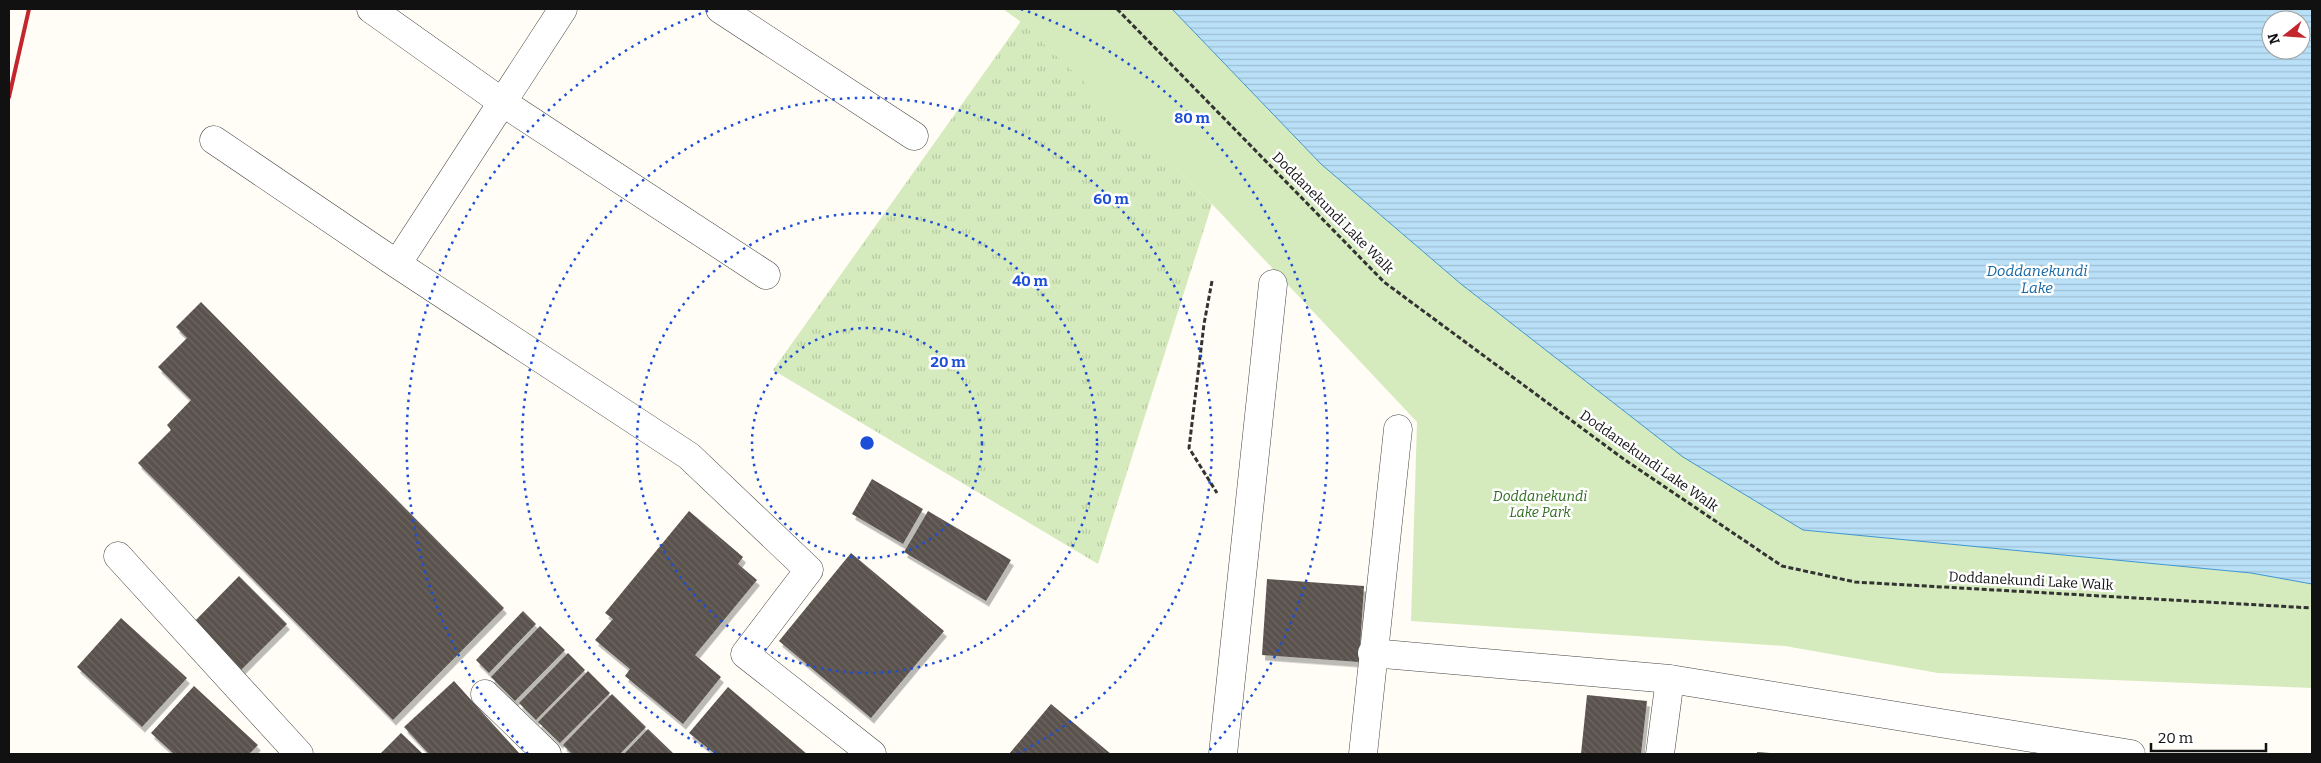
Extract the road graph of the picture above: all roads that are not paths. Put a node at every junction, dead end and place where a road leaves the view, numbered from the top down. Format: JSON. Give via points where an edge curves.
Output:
{"nodes":[{"id":1,"x":370,"y":9,"type":"edge"},
{"id":2,"x":563,"y":9,"type":"edge"},
{"id":3,"x":720,"y":9,"type":"edge"},
{"id":4,"x":502,"y":102,"type":"junction"},
{"id":5,"x":914,"y":136,"type":"dead end"},
{"id":6,"x":214,"y":140,"type":"dead end"},
{"id":7,"x":396,"y":264,"type":"junction"},
{"id":8,"x":766,"y":275,"type":"dead end"},
{"id":9,"x":1273,"y":284,"type":"dead end"},
{"id":10,"x":1398,"y":429,"type":"dead end"},
{"id":11,"x":118,"y":556,"type":"dead end"},
{"id":12,"x":1372,"y":653,"type":"junction"},
{"id":13,"x":1670,"y":679,"type":"junction"},
{"id":14,"x":485,"y":694,"type":"dead end"},
{"id":15,"x":299,"y":754,"type":"edge"},
{"id":16,"x":547,"y":754,"type":"edge"},
{"id":17,"x":872,"y":754,"type":"edge"},
{"id":18,"x":1223,"y":754,"type":"edge"},
{"id":19,"x":1363,"y":754,"type":"edge"},
{"id":20,"x":1660,"y":754,"type":"edge"},
{"id":21,"x":2130,"y":754,"type":"edge"}],
"edges":[{"from":1,"to":4,"type":"street"},
{"from":2,"to":4,"type":"street"},
{"from":3,"to":5,"type":"street"},
{"from":4,"to":7,"type":"street"},
{"from":4,"to":8,"type":"street"},
{"from":6,"to":7,"type":"street"},
{"from":7,"to":17,"type":"street","via":[[689,456],[809,570],[745,654]]},
{"from":9,"to":18,"type":"street"},
{"from":10,"to":12,"type":"street"},
{"from":11,"to":15,"type":"street"},
{"from":12,"to":13,"type":"street"},
{"from":12,"to":19,"type":"street"},
{"from":13,"to":20,"type":"street"},
{"from":13,"to":21,"type":"street"},
{"from":14,"to":16,"type":"street"}]}
